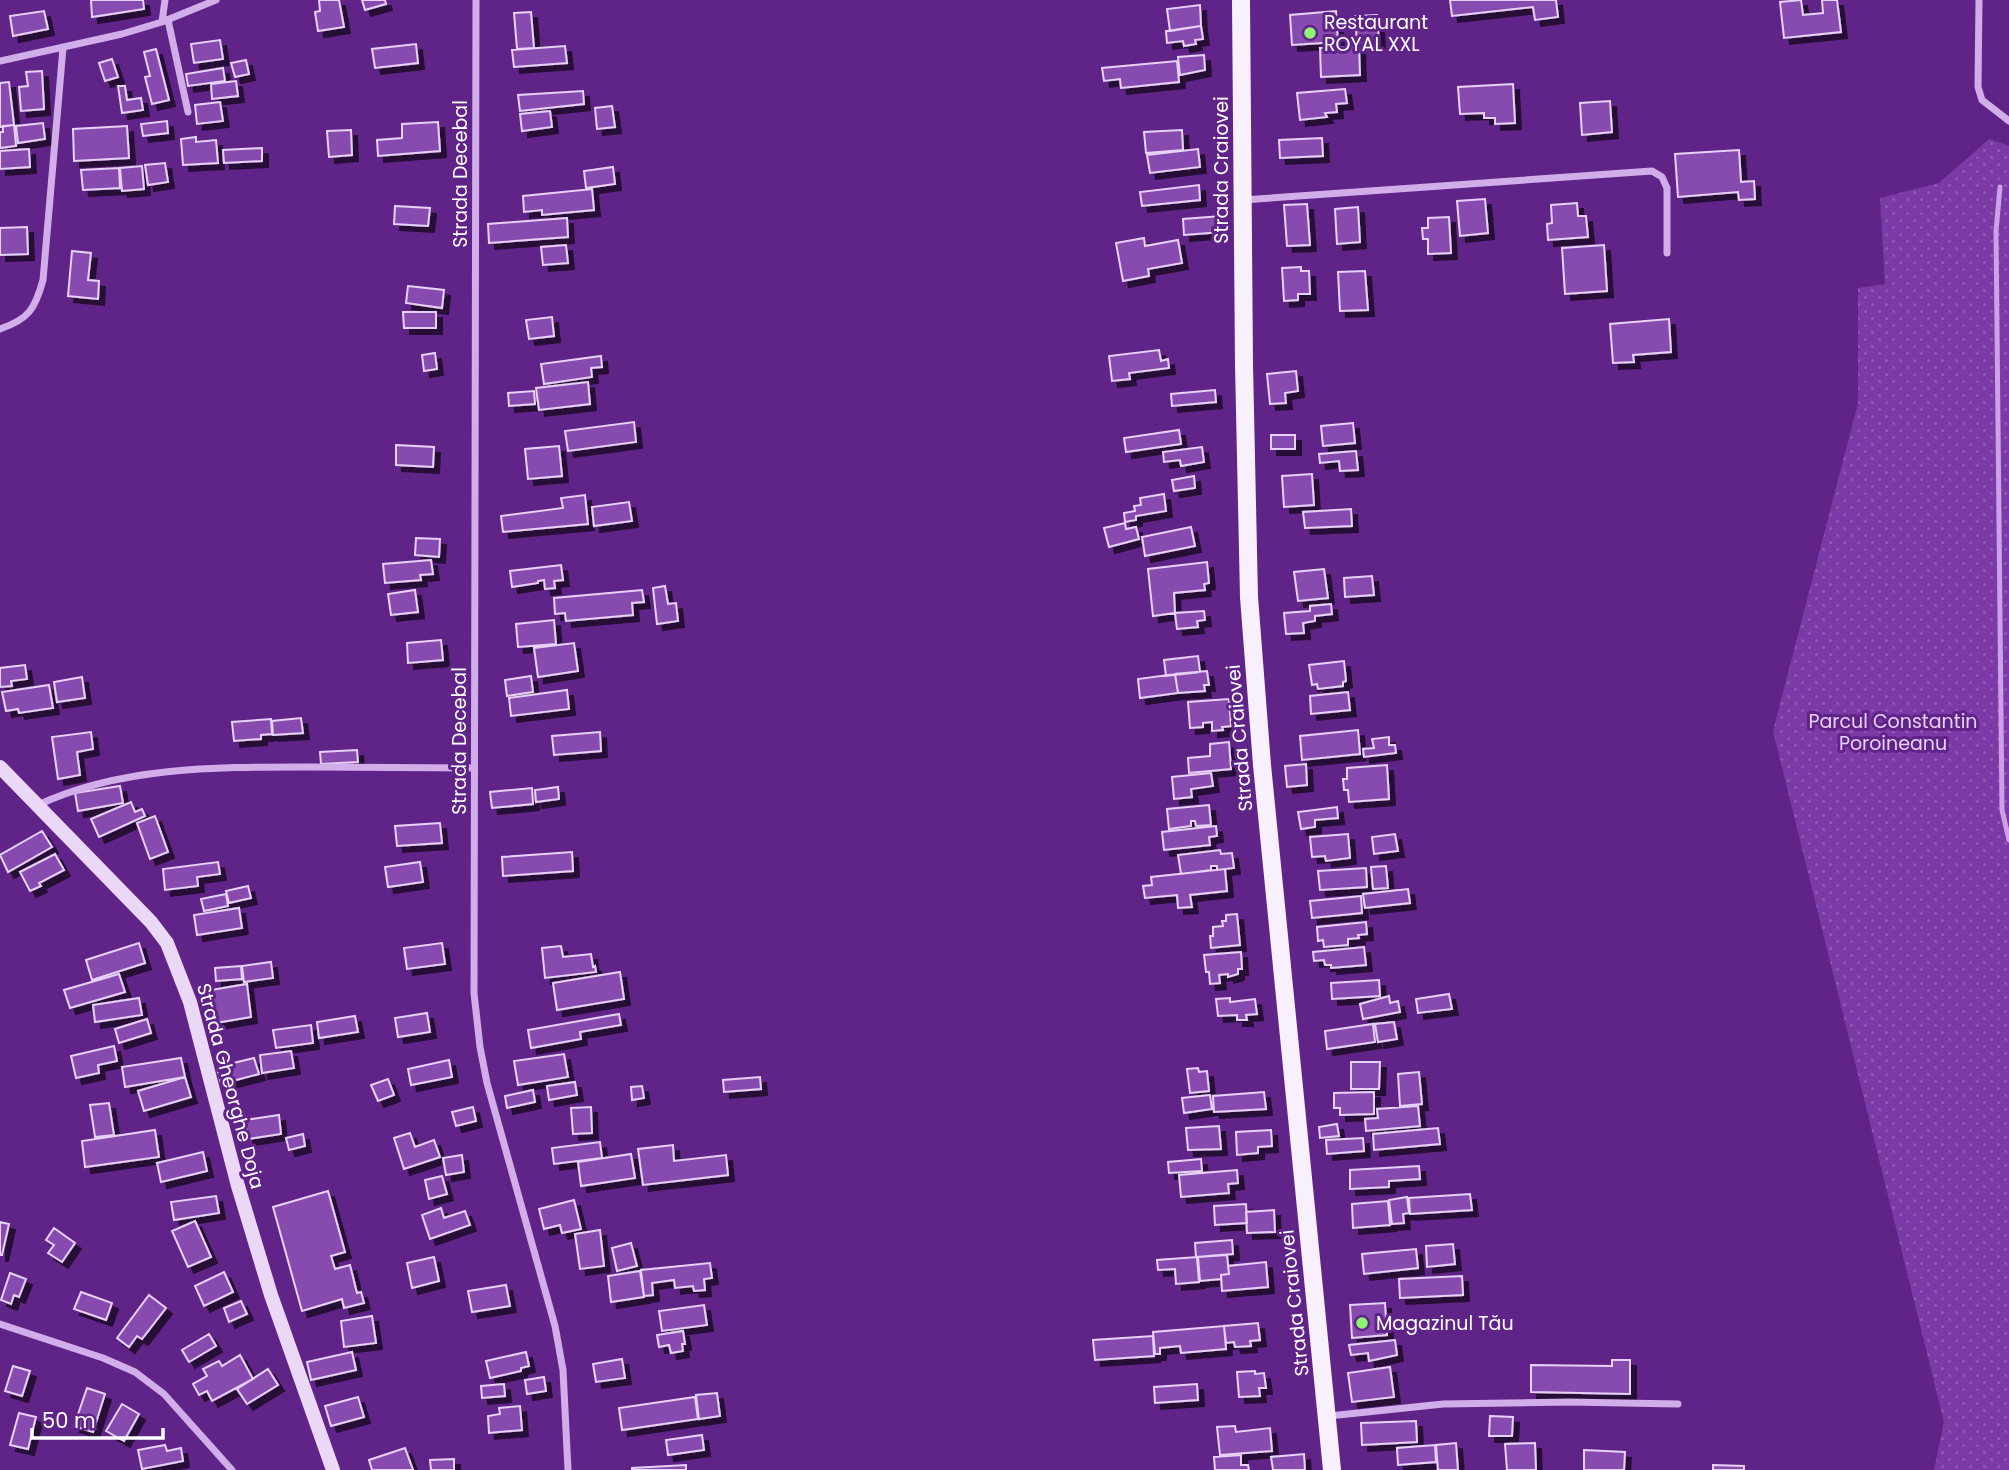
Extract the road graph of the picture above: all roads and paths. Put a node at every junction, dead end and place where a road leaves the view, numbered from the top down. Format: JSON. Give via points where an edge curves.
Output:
{"nodes":[{"id":1,"x":164,"y":0,"type":"edge"},
{"id":2,"x":216,"y":0,"type":"edge"},
{"id":3,"x":476,"y":0,"type":"edge"},
{"id":4,"x":1241,"y":0,"type":"edge"},
{"id":5,"x":1979,"y":0,"type":"edge"},
{"id":6,"x":165,"y":21,"type":"junction"},
{"id":7,"x":63,"y":48,"type":"junction"},
{"id":8,"x":0,"y":61,"type":"edge"},
{"id":9,"x":188,"y":112,"type":"dead end"},
{"id":10,"x":2009,"y":121,"type":"edge"},
{"id":11,"x":1243,"y":200,"type":"junction"},
{"id":12,"x":1667,"y":253,"type":"dead end"},
{"id":13,"x":0,"y":328,"type":"edge"},
{"id":14,"x":0,"y":767,"type":"edge"},
{"id":15,"x":474,"y":768,"type":"junction"},
{"id":16,"x":38,"y":805,"type":"junction"},
{"id":17,"x":0,"y":1324,"type":"edge"},
{"id":18,"x":1678,"y":1404,"type":"dead end"},
{"id":19,"x":1326,"y":1416,"type":"junction"},
{"id":20,"x":232,"y":1470,"type":"edge"},
{"id":21,"x":333,"y":1470,"type":"edge"},
{"id":22,"x":568,"y":1470,"type":"edge"},
{"id":23,"x":1332,"y":1470,"type":"edge"}],
"edges":[{"from":1,"to":6,"type":"street"},
{"from":2,"to":6,"type":"street"},
{"from":3,"to":15,"type":"street","name":"Strada Decebal"},
{"from":4,"to":11,"type":"main road","name":"Strada Craiovei"},
{"from":5,"to":10,"type":"street","via":[[1978,87],[1982,100]]},
{"from":6,"to":7,"type":"street"},
{"from":6,"to":9,"type":"street"},
{"from":7,"to":8,"type":"street"},
{"from":7,"to":13,"type":"street","via":[[43,280],[30,313]]},
{"from":11,"to":12,"type":"street","via":[[1652,171],[1662,177],[1667,188]]},
{"from":11,"to":19,"type":"main road","name":"Strada Craiovei","via":[[1249,597]]},
{"from":14,"to":16,"type":"street","name":"Strada Gheorghe Doja"},
{"from":15,"to":16,"type":"street","via":[[185,770],[82,788]]},
{"from":15,"to":22,"type":"street","name":"Strada Decebal","via":[[474,993],[480,1047],[555,1326],[563,1370]]},
{"from":16,"to":21,"type":"street","name":"Strada Gheorghe Doja","via":[[167,943],[190,1002],[271,1295]]},
{"from":17,"to":20,"type":"street","via":[[135,1372],[163,1394]]},
{"from":18,"to":19,"type":"street","via":[[1443,1404]]},
{"from":19,"to":23,"type":"main road","name":"Strada Craiovei"}]}
